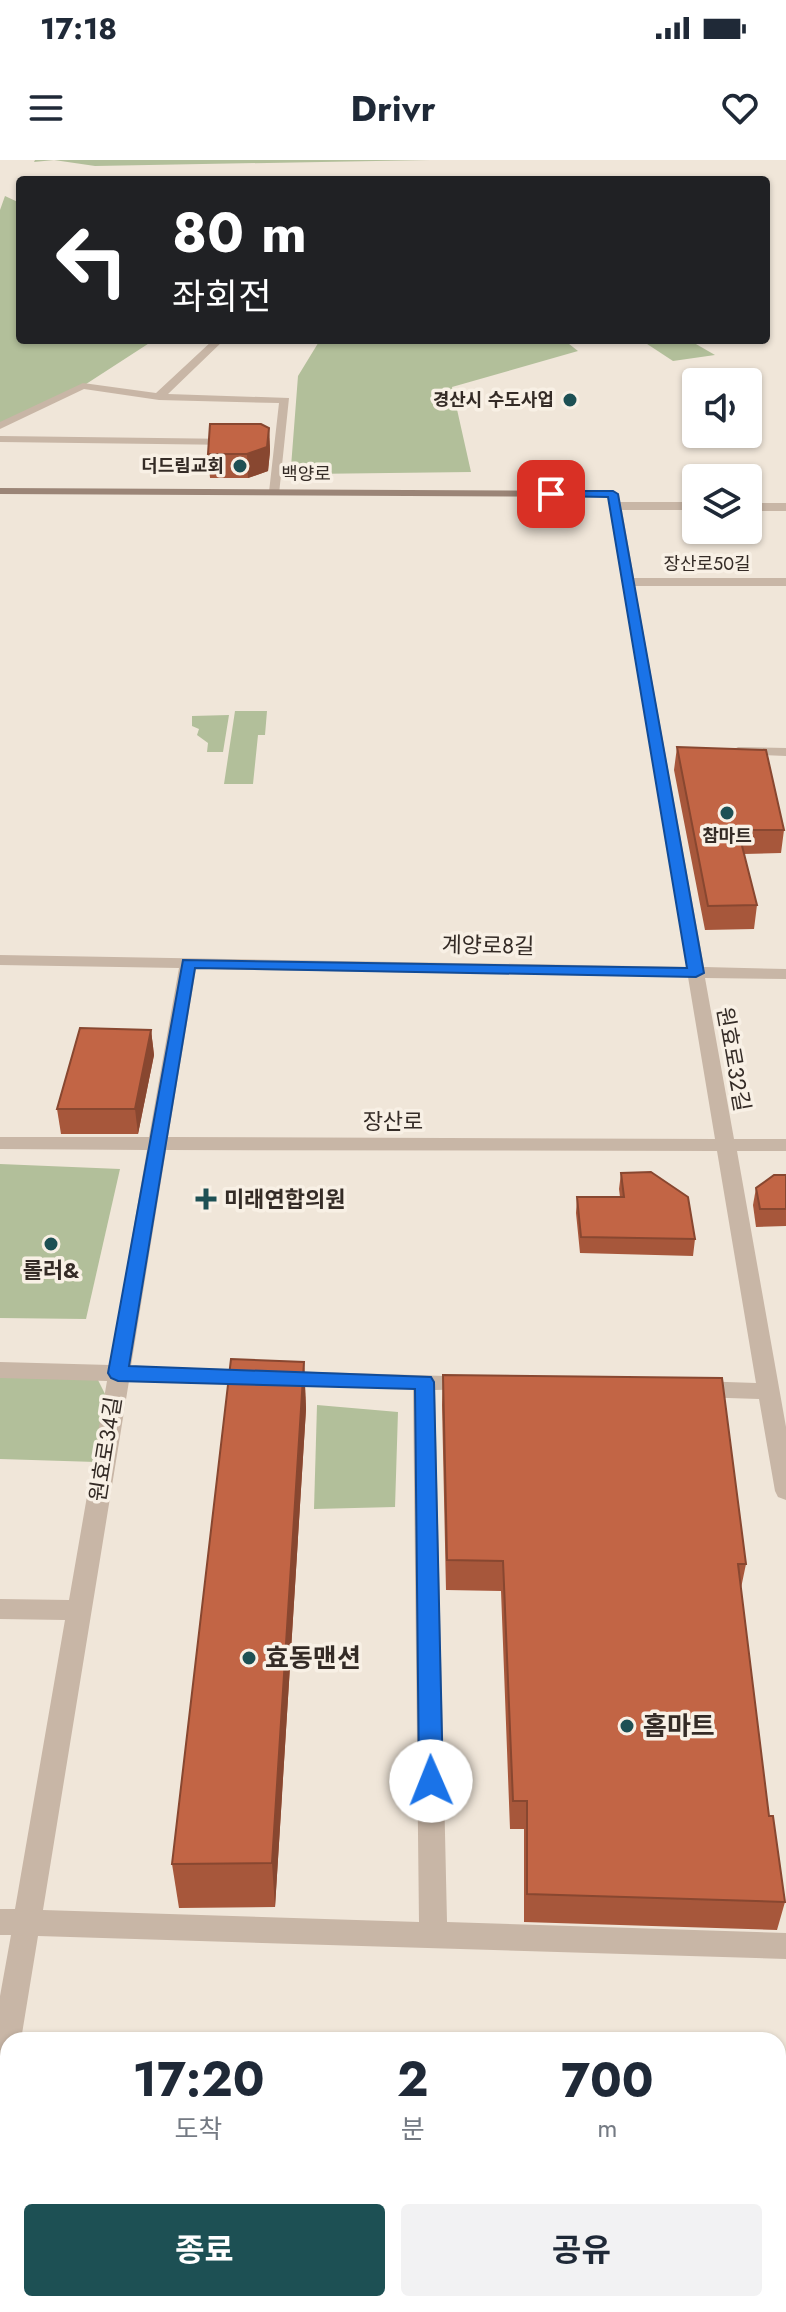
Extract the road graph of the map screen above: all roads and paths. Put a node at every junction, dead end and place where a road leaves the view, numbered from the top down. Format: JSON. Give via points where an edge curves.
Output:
{"nodes":[{"id":1,"x":214,"y":344,"type":"edge"},
{"id":2,"x":159,"y":397,"type":"junction"},
{"id":3,"x":0,"y":426,"type":"edge"},
{"id":4,"x":0,"y":439,"type":"edge"},
{"id":5,"x":249,"y":442,"type":"edge"},
{"id":6,"x":265,"y":442,"type":"edge"},
{"id":7,"x":280,"y":442,"type":"junction"},
{"id":8,"x":0,"y":491,"type":"edge"},
{"id":9,"x":275,"y":492,"type":"junction"},
{"id":10,"x":614,"y":500,"type":"junction"},
{"id":11,"x":682,"y":505,"type":"edge"},
{"id":12,"x":762,"y":507,"type":"edge"},
{"id":13,"x":786,"y":507,"type":"edge"},
{"id":14,"x":628,"y":582,"type":"junction"},
{"id":15,"x":786,"y":582,"type":"edge"},
{"id":16,"x":729,"y":750,"type":"edge"},
{"id":17,"x":786,"y":752,"type":"edge"},
{"id":18,"x":0,"y":960,"type":"edge"},
{"id":19,"x":188,"y":964,"type":"junction"},
{"id":20,"x":696,"y":973,"type":"junction"},
{"id":21,"x":786,"y":974,"type":"edge"},
{"id":22,"x":0,"y":1143,"type":"edge"},
{"id":23,"x":726,"y":1144,"type":"junction"},
{"id":24,"x":157,"y":1145,"type":"junction"},
{"id":25,"x":786,"y":1145,"type":"edge"},
{"id":26,"x":0,"y":1370,"type":"edge"},
{"id":27,"x":118,"y":1373,"type":"junction"},
{"id":28,"x":424,"y":1382,"type":"junction"},
{"id":29,"x":487,"y":1384,"type":"edge"},
{"id":30,"x":675,"y":1389,"type":"edge"},
{"id":31,"x":769,"y":1391,"type":"junction"},
{"id":32,"x":786,"y":1491,"type":"edge"},
{"id":33,"x":0,"y":1609,"type":"edge"},
{"id":34,"x":78,"y":1610,"type":"junction"},
{"id":35,"x":13,"y":1922,"type":"edge"},
{"id":36,"x":433,"y":1935,"type":"junction"},
{"id":37,"x":786,"y":1946,"type":"edge"},
{"id":38,"x":4,"y":2032,"type":"edge"}],
"edges":[{"from":1,"to":2,"type":"street"},
{"from":2,"to":3,"type":"street","via":[[83,386]]},
{"from":2,"to":7,"type":"street","via":[[285,400]]},
{"from":4,"to":5,"type":"street"},
{"from":6,"to":7,"type":"street"},
{"from":7,"to":9,"type":"street"},
{"from":8,"to":9,"type":"street","name":"백양로"},
{"from":9,"to":10,"type":"street","name":"백양로"},
{"from":10,"to":11,"type":"street","name":"백양로"},
{"from":10,"to":14,"type":"street","name":"원효로32길"},
{"from":12,"to":13,"type":"street"},
{"from":14,"to":15,"type":"street","name":"장산로50길"},
{"from":14,"to":20,"type":"street","name":"원효로32길","via":[[664,749]]},
{"from":16,"to":17,"type":"street"},
{"from":18,"to":19,"type":"street","name":"계양로8길"},
{"from":19,"to":20,"type":"street","name":"계양로8길"},
{"from":19,"to":24,"type":"street"},
{"from":20,"to":21,"type":"street","name":"계양로8길"},
{"from":20,"to":23,"type":"street","name":"원효로32길"},
{"from":22,"to":24,"type":"street","name":"장산로"},
{"from":23,"to":24,"type":"street","name":"장산로"},
{"from":23,"to":25,"type":"street","name":"장산로"},
{"from":23,"to":31,"type":"street","name":"원효로32길"},
{"from":24,"to":27,"type":"street","name":"원효로34길"},
{"from":26,"to":27,"type":"street"},
{"from":27,"to":28,"type":"street"},
{"from":27,"to":34,"type":"street","name":"원효로34길"},
{"from":28,"to":29,"type":"street"},
{"from":28,"to":36,"type":"street"},
{"from":30,"to":31,"type":"street"},
{"from":31,"to":32,"type":"street","name":"원효로32길"},
{"from":33,"to":34,"type":"street"},
{"from":34,"to":35,"type":"street","name":"원효로34길"},
{"from":35,"to":36,"type":"street"},
{"from":35,"to":38,"type":"street","name":"원효로34길"},
{"from":36,"to":37,"type":"street"}]}
